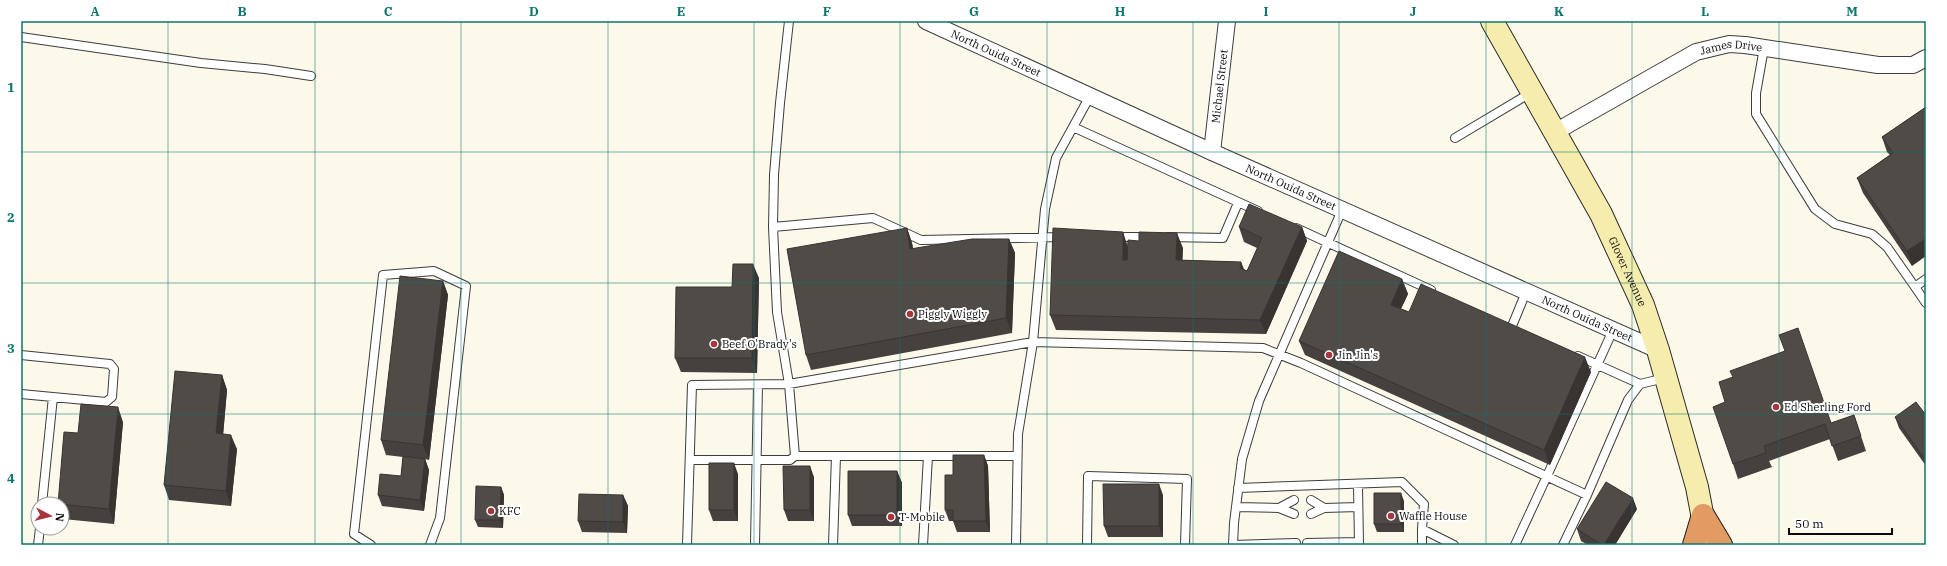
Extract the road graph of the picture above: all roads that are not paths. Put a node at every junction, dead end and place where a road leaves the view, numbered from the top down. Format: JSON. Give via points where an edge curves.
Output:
{"nodes":[{"id":1,"x":789,"y":21,"type":"edge"},
{"id":2,"x":926,"y":21,"type":"edge"},
{"id":3,"x":1227,"y":21,"type":"edge"},
{"id":4,"x":1492,"y":21,"type":"edge"},
{"id":5,"x":953,"y":27,"type":"edge"},
{"id":6,"x":21,"y":37,"type":"edge"},
{"id":7,"x":1764,"y":48,"type":"junction"},
{"id":8,"x":1926,"y":58,"type":"edge"},
{"id":9,"x":311,"y":76,"type":"dead end"},
{"id":10,"x":1532,"y":92,"type":"junction"},
{"id":11,"x":1090,"y":96,"type":"junction"},
{"id":12,"x":1072,"y":128,"type":"junction"},
{"id":13,"x":1555,"y":132,"type":"junction"},
{"id":14,"x":1455,"y":138,"type":"dead end"},
{"id":15,"x":1212,"y":152,"type":"junction"},
{"id":16,"x":1238,"y":203,"type":"junction"},
{"id":17,"x":1342,"y":210,"type":"junction"},
{"id":18,"x":1266,"y":215,"type":"edge"},
{"id":19,"x":1286,"y":224,"type":"edge"},
{"id":20,"x":773,"y":227,"type":"junction"},
{"id":21,"x":1041,"y":237,"type":"junction"},
{"id":22,"x":1073,"y":237,"type":"edge"},
{"id":23,"x":1104,"y":237,"type":"edge"},
{"id":24,"x":1328,"y":243,"type":"junction"},
{"id":25,"x":1926,"y":279,"type":"edge"},
{"id":26,"x":1915,"y":287,"type":"junction"},
{"id":27,"x":1526,"y":292,"type":"junction"},
{"id":28,"x":1441,"y":294,"type":"edge"},
{"id":29,"x":1926,"y":303,"type":"edge"},
{"id":30,"x":1512,"y":326,"type":"edge"},
{"id":31,"x":1612,"y":330,"type":"junction"},
{"id":32,"x":1033,"y":342,"type":"junction"},
{"id":33,"x":1658,"y":350,"type":"junction"},
{"id":34,"x":1569,"y":352,"type":"edge"},
{"id":35,"x":1280,"y":354,"type":"junction"},
{"id":36,"x":21,"y":355,"type":"edge"},
{"id":37,"x":1597,"y":365,"type":"junction"},
{"id":38,"x":1666,"y":378,"type":"junction"},
{"id":39,"x":789,"y":384,"type":"junction"},
{"id":40,"x":1640,"y":384,"type":"junction"},
{"id":41,"x":758,"y":385,"type":"junction"},
{"id":42,"x":21,"y":394,"type":"edge"},
{"id":43,"x":53,"y":397,"type":"junction"},
{"id":44,"x":795,"y":456,"type":"junction"},
{"id":45,"x":836,"y":456,"type":"junction"},
{"id":46,"x":928,"y":456,"type":"junction"},
{"id":47,"x":1017,"y":456,"type":"junction"},
{"id":48,"x":690,"y":460,"type":"junction"},
{"id":49,"x":756,"y":462,"type":"junction"},
{"id":50,"x":1547,"y":476,"type":"junction"},
{"id":51,"x":1358,"y":485,"type":"junction"},
{"id":52,"x":1238,"y":488,"type":"junction"},
{"id":53,"x":1586,"y":495,"type":"junction"},
{"id":54,"x":43,"y":496,"type":"edge"},
{"id":55,"x":1358,"y":507,"type":"junction"},
{"id":56,"x":1236,"y":508,"type":"junction"},
{"id":57,"x":1279,"y":508,"type":"junction"},
{"id":58,"x":1324,"y":508,"type":"junction"},
{"id":59,"x":1703,"y":515,"type":"junction"},
{"id":60,"x":1422,"y":529,"type":"junction"},
{"id":61,"x":1296,"y":543,"type":"dead end"},
{"id":62,"x":1307,"y":543,"type":"dead end"},
{"id":63,"x":1359,"y":544,"type":"edge"},
{"id":64,"x":371,"y":545,"type":"edge"},
{"id":65,"x":430,"y":545,"type":"edge"},
{"id":66,"x":687,"y":545,"type":"edge"},
{"id":67,"x":755,"y":545,"type":"edge"},
{"id":68,"x":833,"y":545,"type":"edge"},
{"id":69,"x":923,"y":545,"type":"edge"},
{"id":70,"x":1016,"y":545,"type":"edge"},
{"id":71,"x":1087,"y":545,"type":"edge"},
{"id":72,"x":1185,"y":545,"type":"edge"},
{"id":73,"x":1233,"y":545,"type":"edge"},
{"id":74,"x":1422,"y":545,"type":"edge"},
{"id":75,"x":1454,"y":545,"type":"edge"},
{"id":76,"x":1515,"y":545,"type":"edge"},
{"id":77,"x":1563,"y":545,"type":"edge"},
{"id":78,"x":1694,"y":545,"type":"edge"},
{"id":79,"x":1708,"y":545,"type":"edge"},
{"id":80,"x":1720,"y":545,"type":"edge"}],
"edges":[{"from":1,"to":20,"type":"lane","via":[[778,127]]},
{"from":2,"to":5,"type":"street","name":"North Ouida Street"},
{"from":3,"to":15,"type":"street","name":"Michael Street"},
{"from":4,"to":10,"type":"main road","name":"Glover Avenue"},
{"from":5,"to":11,"type":"street","name":"North Ouida Street"},
{"from":6,"to":9,"type":"lane"},
{"from":7,"to":8,"type":"street","name":"James Drive","via":[[1878,65],[1913,65]]},
{"from":7,"to":13,"type":"street","name":"James Drive","via":[[1728,44],[1696,52]]},
{"from":7,"to":26,"type":"lane","via":[[1756,92],[1756,114],[1799,184],[1815,209],[1835,224],[1872,234],[1887,247]]},
{"from":10,"to":13,"type":"main road","name":"Glover Avenue"},
{"from":10,"to":14,"type":"lane"},
{"from":11,"to":12,"type":"lane"},
{"from":11,"to":15,"type":"street","name":"North Ouida Street"},
{"from":12,"to":16,"type":"lane"},
{"from":12,"to":21,"type":"lane","via":[[1056,158]]},
{"from":13,"to":33,"type":"main road","name":"Glover Avenue","via":[[1623,258]]},
{"from":15,"to":17,"type":"street","name":"North Ouida Street"},
{"from":16,"to":18,"type":"lane"},
{"from":16,"to":23,"type":"lane","via":[[1223,238]]},
{"from":17,"to":24,"type":"lane"},
{"from":17,"to":27,"type":"street","name":"North Ouida Street"},
{"from":19,"to":24,"type":"lane"},
{"from":20,"to":21,"type":"lane","via":[[873,218],[922,240]]},
{"from":20,"to":39,"type":"lane","via":[[777,312]]},
{"from":21,"to":22,"type":"lane"},
{"from":21,"to":32,"type":"lane"},
{"from":24,"to":28,"type":"lane"},
{"from":24,"to":35,"type":"lane"},
{"from":25,"to":26,"type":"lane"},
{"from":26,"to":29,"type":"lane"},
{"from":27,"to":30,"type":"lane"},
{"from":27,"to":31,"type":"street","name":"North Ouida Street"},
{"from":31,"to":33,"type":"street","name":"North Ouida Street"},
{"from":31,"to":37,"type":"lane"},
{"from":32,"to":35,"type":"lane","via":[[1263,348]]},
{"from":32,"to":39,"type":"lane"},
{"from":32,"to":47,"type":"lane","via":[[1018,434]]},
{"from":33,"to":38,"type":"main road","name":"Glover Avenue"},
{"from":34,"to":37,"type":"lane"},
{"from":35,"to":50,"type":"lane"},
{"from":35,"to":52,"type":"lane","via":[[1259,401],[1242,459]]},
{"from":36,"to":43,"type":"lane","via":[[110,364],[114,369],[112,397],[106,402]]},
{"from":37,"to":40,"type":"lane"},
{"from":37,"to":50,"type":"lane"},
{"from":38,"to":40,"type":"lane"},
{"from":38,"to":59,"type":"main road","name":"Glover Avenue"},
{"from":39,"to":41,"type":"lane"},
{"from":39,"to":44,"type":"lane"},
{"from":40,"to":53,"type":"lane","via":[[1628,400]]},
{"from":41,"to":48,"type":"lane","via":[[692,385]]},
{"from":41,"to":49,"type":"lane"},
{"from":42,"to":43,"type":"lane"},
{"from":43,"to":54,"type":"lane"},
{"from":44,"to":45,"type":"lane"},
{"from":44,"to":49,"type":"lane","via":[[790,460]]},
{"from":45,"to":46,"type":"lane"},
{"from":45,"to":68,"type":"lane"},
{"from":46,"to":47,"type":"lane"},
{"from":46,"to":69,"type":"lane"},
{"from":47,"to":70,"type":"lane"},
{"from":48,"to":49,"type":"lane"},
{"from":48,"to":66,"type":"lane"},
{"from":49,"to":67,"type":"lane"},
{"from":50,"to":53,"type":"lane"},
{"from":50,"to":76,"type":"lane"},
{"from":51,"to":52,"type":"lane"},
{"from":51,"to":55,"type":"lane"},
{"from":51,"to":60,"type":"lane","via":[[1402,482],[1424,504]]},
{"from":52,"to":56,"type":"lane"},
{"from":53,"to":77,"type":"lane"},
{"from":55,"to":58,"type":"lane"},
{"from":55,"to":63,"type":"lane"},
{"from":56,"to":57,"type":"lane"},
{"from":56,"to":73,"type":"lane"},
{"from":57,"to":57,"type":"lane","via":[[1294,507]]},
{"from":58,"to":58,"type":"lane","via":[[1311,507]]},
{"from":59,"to":78,"type":"highway"},
{"from":59,"to":79,"type":"main road","name":"Glover Avenue"},
{"from":59,"to":80,"type":"highway"},
{"from":60,"to":74,"type":"lane"},
{"from":60,"to":75,"type":"lane"},
{"from":61,"to":73,"type":"lane"},
{"from":62,"to":63,"type":"lane"},
{"from":64,"to":65,"type":"lane","via":[[354,534],[383,275],[434,271],[466,286],[440,518]]},
{"from":71,"to":72,"type":"lane","via":[[1088,476],[1187,479]]}]}
